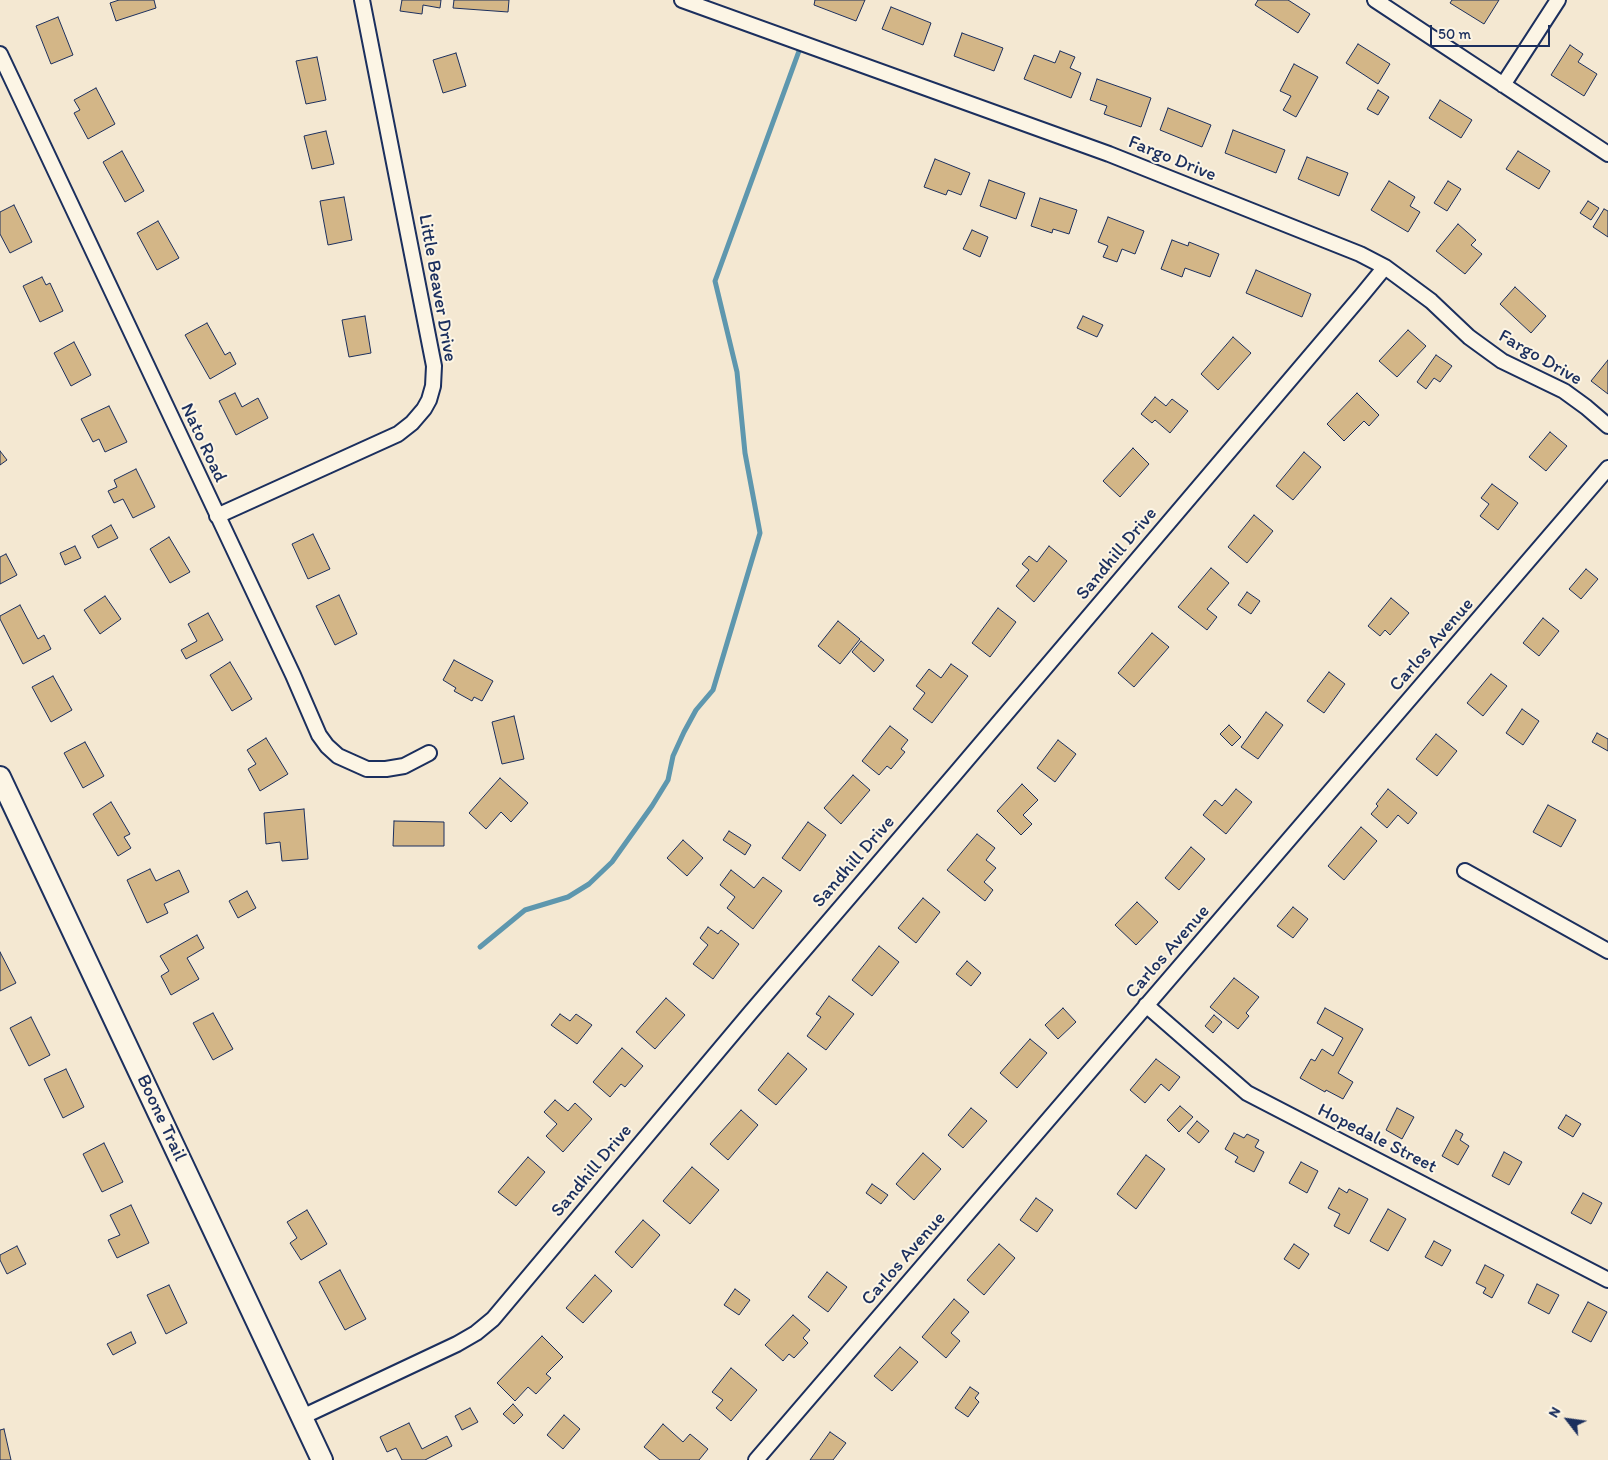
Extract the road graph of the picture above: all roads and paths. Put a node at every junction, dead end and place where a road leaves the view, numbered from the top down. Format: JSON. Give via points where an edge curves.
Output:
{"nodes":[{"id":1,"x":362,"y":0,"type":"edge"},
{"id":2,"x":682,"y":0,"type":"edge"},
{"id":3,"x":1375,"y":0,"type":"edge"},
{"id":4,"x":1558,"y":0,"type":"edge"},
{"id":5,"x":0,"y":54,"type":"edge"},
{"id":6,"x":1502,"y":85,"type":"junction"},
{"id":7,"x":1608,"y":154,"type":"edge"},
{"id":8,"x":1385,"y":267,"type":"junction"},
{"id":9,"x":1608,"y":426,"type":"edge"},
{"id":10,"x":1608,"y":468,"type":"edge"},
{"id":11,"x":217,"y":516,"type":"junction"},
{"id":12,"x":428,"y":753,"type":"dead end"},
{"id":13,"x":0,"y":777,"type":"edge"},
{"id":14,"x":1465,"y":871,"type":"dead end"},
{"id":15,"x":1608,"y":951,"type":"edge"},
{"id":16,"x":1146,"y":1005,"type":"junction"},
{"id":17,"x":1608,"y":1280,"type":"edge"},
{"id":18,"x":302,"y":1417,"type":"junction"},
{"id":19,"x":322,"y":1460,"type":"edge"},
{"id":20,"x":756,"y":1460,"type":"edge"}],
"edges":[{"from":1,"to":11,"type":"street","name":"Little Beaver Drive","via":[[434,366],[433,386],[424,409],[398,434]]},
{"from":2,"to":8,"type":"street","name":"Fargo Drive","via":[[1108,154],[1360,254]]},
{"from":3,"to":6,"type":"street"},
{"from":4,"to":6,"type":"street"},
{"from":5,"to":11,"type":"street","name":"Nato Road"},
{"from":6,"to":7,"type":"street"},
{"from":8,"to":9,"type":"street","name":"Fargo Drive","via":[[1502,361],[1564,391]]},
{"from":8,"to":18,"type":"street","name":"Sandhill Drive","via":[[493,1319],[457,1344]]},
{"from":10,"to":16,"type":"street","name":"Carlos Avenue"},
{"from":11,"to":12,"type":"street","name":"Nato Road","via":[[327,746],[338,756],[368,769],[404,766]]},
{"from":13,"to":18,"type":"street","name":"Boone Trail"},
{"from":14,"to":15,"type":"street"},
{"from":16,"to":17,"type":"street","name":"Hopedale Street","via":[[1247,1092]]},
{"from":16,"to":20,"type":"street","name":"Carlos Avenue"},
{"from":18,"to":19,"type":"street","name":"Boone Trail"}]}
